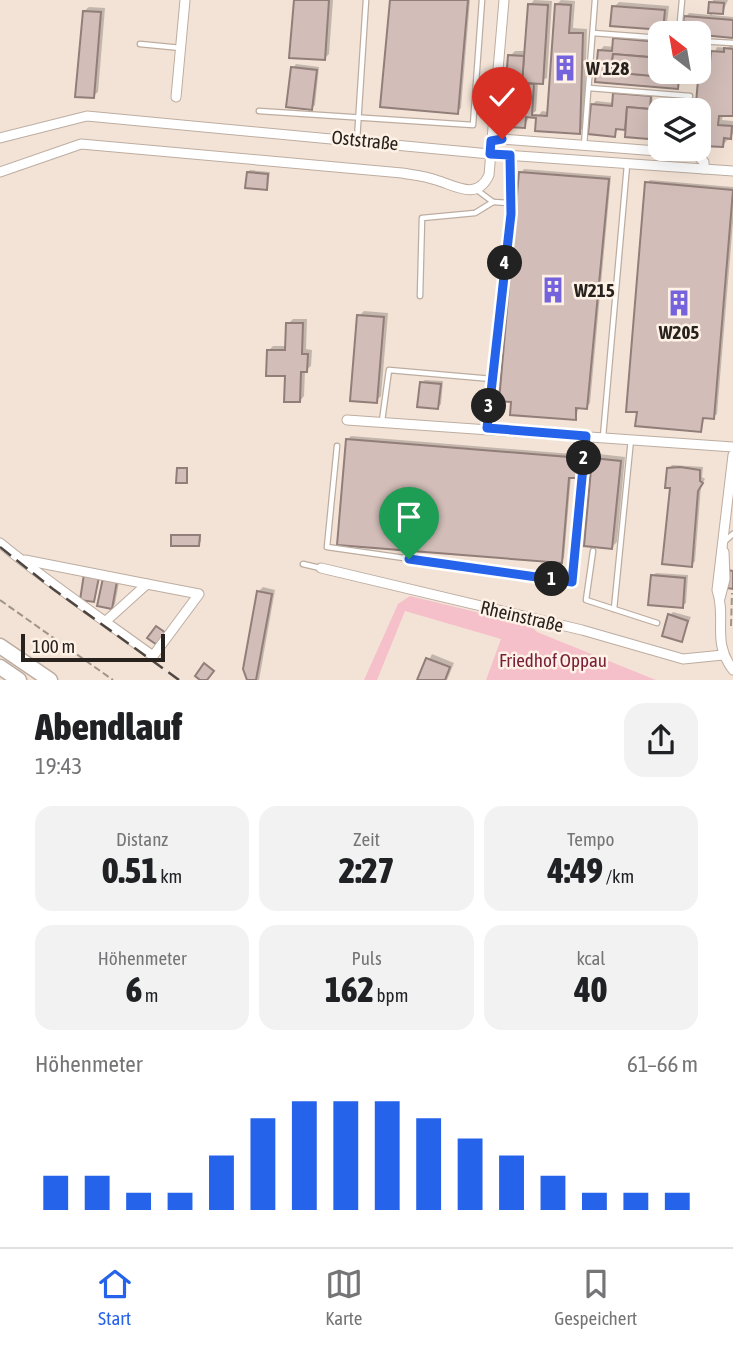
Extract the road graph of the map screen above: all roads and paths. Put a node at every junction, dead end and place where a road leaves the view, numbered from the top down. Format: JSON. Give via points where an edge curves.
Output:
{"nodes":[{"id":1,"x":185,"y":0,"type":"edge"},
{"id":2,"x":366,"y":0,"type":"edge"},
{"id":3,"x":482,"y":0,"type":"edge"},
{"id":4,"x":504,"y":0,"type":"edge"},
{"id":5,"x":595,"y":0,"type":"edge"},
{"id":6,"x":682,"y":0,"type":"edge"},
{"id":7,"x":680,"y":21,"type":"edge"},
{"id":8,"x":593,"y":33,"type":"junction"},
{"id":9,"x":648,"y":37,"type":"edge"},
{"id":10,"x":711,"y":42,"type":"edge"},
{"id":11,"x":733,"y":43,"type":"edge"},
{"id":12,"x":140,"y":44,"type":"dead end"},
{"id":13,"x":181,"y":48,"type":"junction"},
{"id":14,"x":589,"y":88,"type":"junction"},
{"id":15,"x":690,"y":96,"type":"dead end"},
{"id":16,"x":176,"y":97,"type":"dead end"},
{"id":17,"x":259,"y":111,"type":"dead end"},
{"id":18,"x":358,"y":118,"type":"junction"},
{"id":19,"x":1,"y":136,"type":"edge"},
{"id":20,"x":357,"y":140,"type":"junction"},
{"id":21,"x":491,"y":141,"type":"junction"},
{"id":22,"x":584,"y":145,"type":"junction"},
{"id":23,"x":490,"y":154,"type":"junction"},
{"id":24,"x":510,"y":155,"type":"junction"},
{"id":25,"x":627,"y":164,"type":"junction"},
{"id":26,"x":704,"y":169,"type":"junction"},
{"id":27,"x":733,"y":171,"type":"edge"},
{"id":28,"x":0,"y":172,"type":"edge"},
{"id":29,"x":477,"y":190,"type":"junction"},
{"id":30,"x":493,"y":202,"type":"junction"},
{"id":31,"x":511,"y":203,"type":"junction"},
{"id":32,"x":420,"y":296,"type":"dead end"},
{"id":33,"x":492,"y":379,"type":"junction"},
{"id":34,"x":347,"y":420,"type":"dead end"},
{"id":35,"x":382,"y":422,"type":"junction"},
{"id":36,"x":487,"y":428,"type":"junction"},
{"id":37,"x":586,"y":436,"type":"junction"},
{"id":38,"x":603,"y":437,"type":"junction"},
{"id":39,"x":631,"y":439,"type":"junction"},
{"id":40,"x":337,"y":446,"type":"dead end"},
{"id":41,"x":733,"y":447,"type":"edge"},
{"id":42,"x":733,"y":457,"type":"edge"},
{"id":43,"x":733,"y":534,"type":"edge"},
{"id":44,"x":725,"y":541,"type":"junction"},
{"id":45,"x":0,"y":543,"type":"edge"},
{"id":46,"x":593,"y":551,"type":"dead end"},
{"id":47,"x":21,"y":560,"type":"junction"},
{"id":48,"x":303,"y":564,"type":"dead end"},
{"id":49,"x":321,"y":568,"type":"joint"},
{"id":50,"x":146,"y":584,"type":"junction"},
{"id":51,"x":732,"y":589,"type":"edge"},
{"id":52,"x":0,"y":600,"type":"edge"},
{"id":53,"x":614,"y":609,"type":"junction"},
{"id":54,"x":106,"y":621,"type":"junction"},
{"id":55,"x":657,"y":623,"type":"dead end"},
{"id":56,"x":730,"y":630,"type":"dead end"},
{"id":57,"x":0,"y":646,"type":"edge"},
{"id":58,"x":723,"y":654,"type":"junction"},
{"id":59,"x":0,"y":667,"type":"edge"},
{"id":60,"x":733,"y":670,"type":"edge"},
{"id":61,"x":19,"y":680,"type":"edge"},
{"id":62,"x":50,"y":680,"type":"edge"},
{"id":63,"x":113,"y":680,"type":"edge"}],
"edges":[{"from":1,"to":13,"type":"street"},
{"from":2,"to":18,"type":"lane"},
{"from":3,"to":18,"type":"lane","via":[[472,125]]},
{"from":4,"to":21,"type":"street"},
{"from":5,"to":8,"type":"lane"},
{"from":6,"to":7,"type":"lane"},
{"from":8,"to":9,"type":"lane"},
{"from":8,"to":14,"type":"lane"},
{"from":10,"to":11,"type":"lane"},
{"from":12,"to":13,"type":"lane"},
{"from":13,"to":16,"type":"street"},
{"from":14,"to":15,"type":"lane"},
{"from":14,"to":22,"type":"lane"},
{"from":17,"to":18,"type":"lane"},
{"from":18,"to":20,"type":"lane"},
{"from":19,"to":20,"type":"street","name":"Oststraße","via":[[87,116]]},
{"from":20,"to":23,"type":"street","name":"Oststraße"},
{"from":21,"to":22,"type":"street"},
{"from":21,"to":23,"type":"street"},
{"from":22,"to":26,"type":"street","via":[[696,155]]},
{"from":23,"to":24,"type":"street","name":"Oststraße"},
{"from":23,"to":29,"type":"street","via":[[489,175]]},
{"from":24,"to":25,"type":"street","name":"Oststraße"},
{"from":24,"to":31,"type":"street"},
{"from":25,"to":26,"type":"street","name":"Oststraße"},
{"from":25,"to":38,"type":"lane"},
{"from":26,"to":27,"type":"street","name":"Oststraße"},
{"from":28,"to":29,"type":"street","via":[[81,144],[402,173],[465,191]]},
{"from":29,"to":30,"type":"lane"},
{"from":30,"to":31,"type":"lane"},
{"from":30,"to":32,"type":"lane","via":[[475,213],[422,218]]},
{"from":31,"to":33,"type":"street"},
{"from":33,"to":35,"type":"lane","via":[[388,370]]},
{"from":33,"to":36,"type":"street"},
{"from":34,"to":35,"type":"street"},
{"from":35,"to":36,"type":"street"},
{"from":36,"to":37,"type":"street"},
{"from":37,"to":38,"type":"street"},
{"from":37,"to":40,"type":"lane","via":[[572,582],[327,547]]},
{"from":38,"to":39,"type":"street"},
{"from":39,"to":41,"type":"street"},
{"from":39,"to":53,"type":"lane"},
{"from":42,"to":44,"type":"street"},
{"from":43,"to":44,"type":"lane"},
{"from":44,"to":58,"type":"street","via":[[719,637]]},
{"from":45,"to":47,"type":"street"},
{"from":46,"to":53,"type":"lane","via":[[586,600]]},
{"from":47,"to":50,"type":"street"},
{"from":47,"to":54,"type":"street"},
{"from":48,"to":49,"type":"lane"},
{"from":49,"to":58,"type":"street","name":"Rheinstraße","via":[[582,630],[683,659]]},
{"from":50,"to":54,"type":"street"},
{"from":50,"to":54,"type":"street","via":[[199,594],[153,656]]},
{"from":51,"to":56,"type":"path"},
{"from":52,"to":63,"type":"path"},
{"from":53,"to":55,"type":"lane"},
{"from":57,"to":62,"type":"highway"},
{"from":58,"to":60,"type":"street"},
{"from":59,"to":61,"type":"highway"}]}
